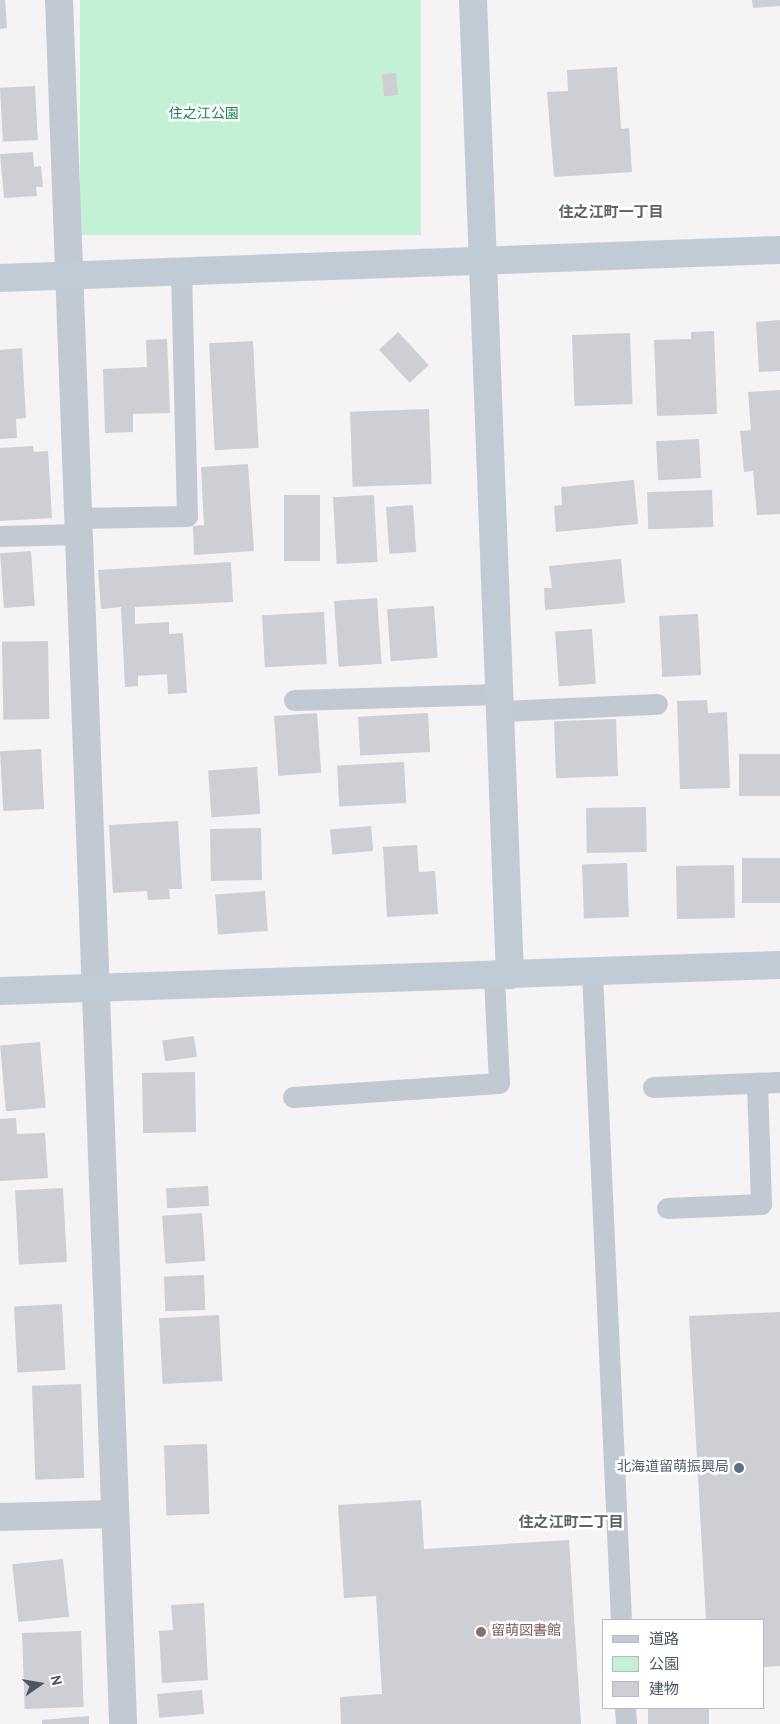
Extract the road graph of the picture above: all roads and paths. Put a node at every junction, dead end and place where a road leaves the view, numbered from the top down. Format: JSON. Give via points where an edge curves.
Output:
{"nodes":[{"id":1,"x":58,"y":0,"type":"edge"},
{"id":2,"x":473,"y":0,"type":"edge"},
{"id":3,"x":780,"y":250,"type":"edge"},
{"id":4,"x":482,"y":260,"type":"junction"},
{"id":5,"x":181,"y":271,"type":"junction"},
{"id":6,"x":69,"y":275,"type":"junction"},
{"id":7,"x":0,"y":278,"type":"edge"},
{"id":8,"x":78,"y":526,"type":"junction"},
{"id":9,"x":0,"y":536,"type":"edge"},
{"id":10,"x":294,"y":700,"type":"dead end"},
{"id":11,"x":500,"y":702,"type":"junction"},
{"id":12,"x":657,"y":704,"type":"dead end"},
{"id":13,"x":780,"y":965,"type":"edge"},
{"id":14,"x":592,"y":972,"type":"junction"},
{"id":15,"x":502,"y":975,"type":"junction"},
{"id":16,"x":96,"y":987,"type":"junction"},
{"id":17,"x":0,"y":991,"type":"edge"},
{"id":18,"x":780,"y":1082,"type":"edge"},
{"id":19,"x":757,"y":1083,"type":"junction"},
{"id":20,"x":654,"y":1087,"type":"dead end"},
{"id":21,"x":293,"y":1097,"type":"dead end"},
{"id":22,"x":667,"y":1208,"type":"dead end"},
{"id":23,"x":114,"y":1514,"type":"junction"},
{"id":24,"x":0,"y":1517,"type":"edge"},
{"id":25,"x":621,"y":1619,"type":"edge"},
{"id":26,"x":625,"y":1709,"type":"edge"},
{"id":27,"x":123,"y":1724,"type":"edge"},
{"id":28,"x":626,"y":1724,"type":"edge"}],
"edges":[{"from":1,"to":6,"type":"street"},
{"from":2,"to":4,"type":"street"},
{"from":3,"to":4,"type":"street"},
{"from":4,"to":5,"type":"street"},
{"from":4,"to":11,"type":"street"},
{"from":5,"to":6,"type":"street"},
{"from":5,"to":8,"type":"lane","via":[[187,516]]},
{"from":6,"to":7,"type":"street"},
{"from":6,"to":8,"type":"street"},
{"from":8,"to":9,"type":"lane"},
{"from":8,"to":16,"type":"street"},
{"from":10,"to":11,"type":"lane"},
{"from":11,"to":12,"type":"lane"},
{"from":11,"to":15,"type":"street"},
{"from":13,"to":14,"type":"street"},
{"from":14,"to":15,"type":"street"},
{"from":14,"to":25,"type":"lane"},
{"from":15,"to":16,"type":"street"},
{"from":15,"to":21,"type":"lane","via":[[499,1083]]},
{"from":16,"to":17,"type":"street"},
{"from":16,"to":23,"type":"street"},
{"from":18,"to":19,"type":"lane"},
{"from":19,"to":20,"type":"lane"},
{"from":19,"to":22,"type":"lane","via":[[761,1204]]},
{"from":23,"to":24,"type":"street"},
{"from":23,"to":27,"type":"street"},
{"from":26,"to":28,"type":"lane"}]}
